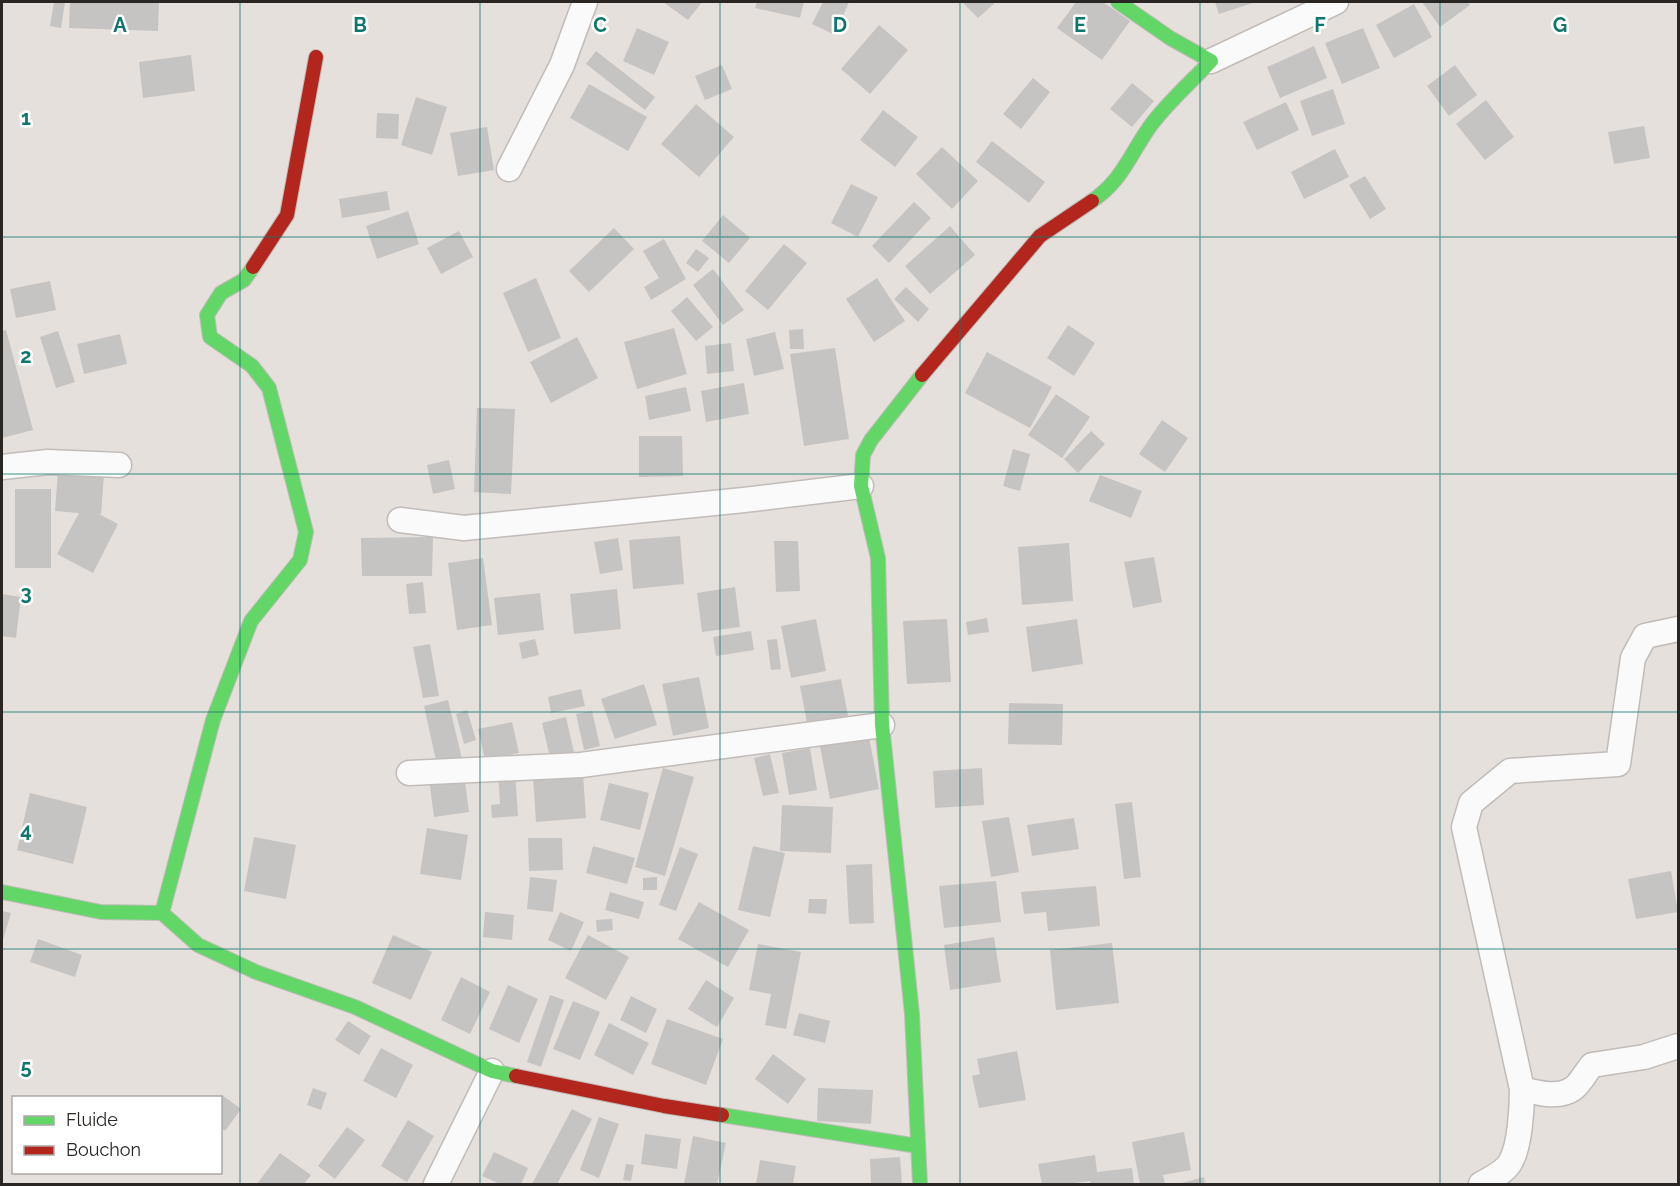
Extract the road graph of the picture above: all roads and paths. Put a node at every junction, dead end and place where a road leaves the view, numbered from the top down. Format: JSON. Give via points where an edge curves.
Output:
{"nodes":[{"id":1,"x":585,"y":2,"type":"edge"},
{"id":2,"x":1118,"y":2,"type":"edge"},
{"id":3,"x":1336,"y":2,"type":"edge"},
{"id":4,"x":316,"y":57,"type":"dead end"},
{"id":5,"x":1210,"y":61,"type":"junction"},
{"id":6,"x":509,"y":169,"type":"dead end"},
{"id":7,"x":119,"y":465,"type":"dead end"},
{"id":8,"x":2,"y":467,"type":"edge"},
{"id":9,"x":861,"y":486,"type":"junction"},
{"id":10,"x":400,"y":520,"type":"dead end"},
{"id":11,"x":1678,"y":629,"type":"edge"},
{"id":12,"x":882,"y":725,"type":"junction"},
{"id":13,"x":409,"y":773,"type":"dead end"},
{"id":14,"x":2,"y":892,"type":"edge"},
{"id":15,"x":162,"y":913,"type":"junction"},
{"id":16,"x":1678,"y":1046,"type":"edge"},
{"id":17,"x":492,"y":1071,"type":"junction"},
{"id":18,"x":1522,"y":1089,"type":"junction"},
{"id":19,"x":918,"y":1146,"type":"junction"},
{"id":20,"x":436,"y":1185,"type":"edge"},
{"id":21,"x":920,"y":1185,"type":"edge"},
{"id":22,"x":1481,"y":1185,"type":"edge"}],
"edges":[{"from":1,"to":6,"type":"street","via":[[562,65]]},
{"from":2,"to":5,"type":"street"},
{"from":3,"to":5,"type":"street"},
{"from":4,"to":15,"type":"street","via":[[287,215],[243,280],[221,293],[207,315],[210,337],[252,366],[269,388],[306,532],[300,560],[251,621],[213,720]]},
{"from":5,"to":9,"type":"street","via":[[1153,123],[1106,191],[1040,236],[935,359],[871,440],[863,455]]},
{"from":7,"to":8,"type":"street","via":[[48,462]]},
{"from":9,"to":10,"type":"street","via":[[464,528]]},
{"from":9,"to":12,"type":"street","via":[[878,558]]},
{"from":11,"to":18,"type":"street","via":[[1645,636],[1633,658],[1618,764],[1510,771],[1471,803],[1464,827]]},
{"from":12,"to":13,"type":"street","via":[[581,765]]},
{"from":12,"to":19,"type":"street","via":[[912,1014]]},
{"from":14,"to":15,"type":"street","via":[[101,912]]},
{"from":15,"to":17,"type":"street","via":[[198,945],[256,972],[355,1007]]},
{"from":16,"to":18,"type":"street","via":[[1644,1057],[1592,1065],[1573,1089],[1561,1093],[1547,1095]]},
{"from":17,"to":19,"type":"street","via":[[664,1106]]},
{"from":17,"to":20,"type":"street"},
{"from":18,"to":22,"type":"street","via":[[1522,1116],[1512,1161]]},
{"from":19,"to":21,"type":"street"}]}
